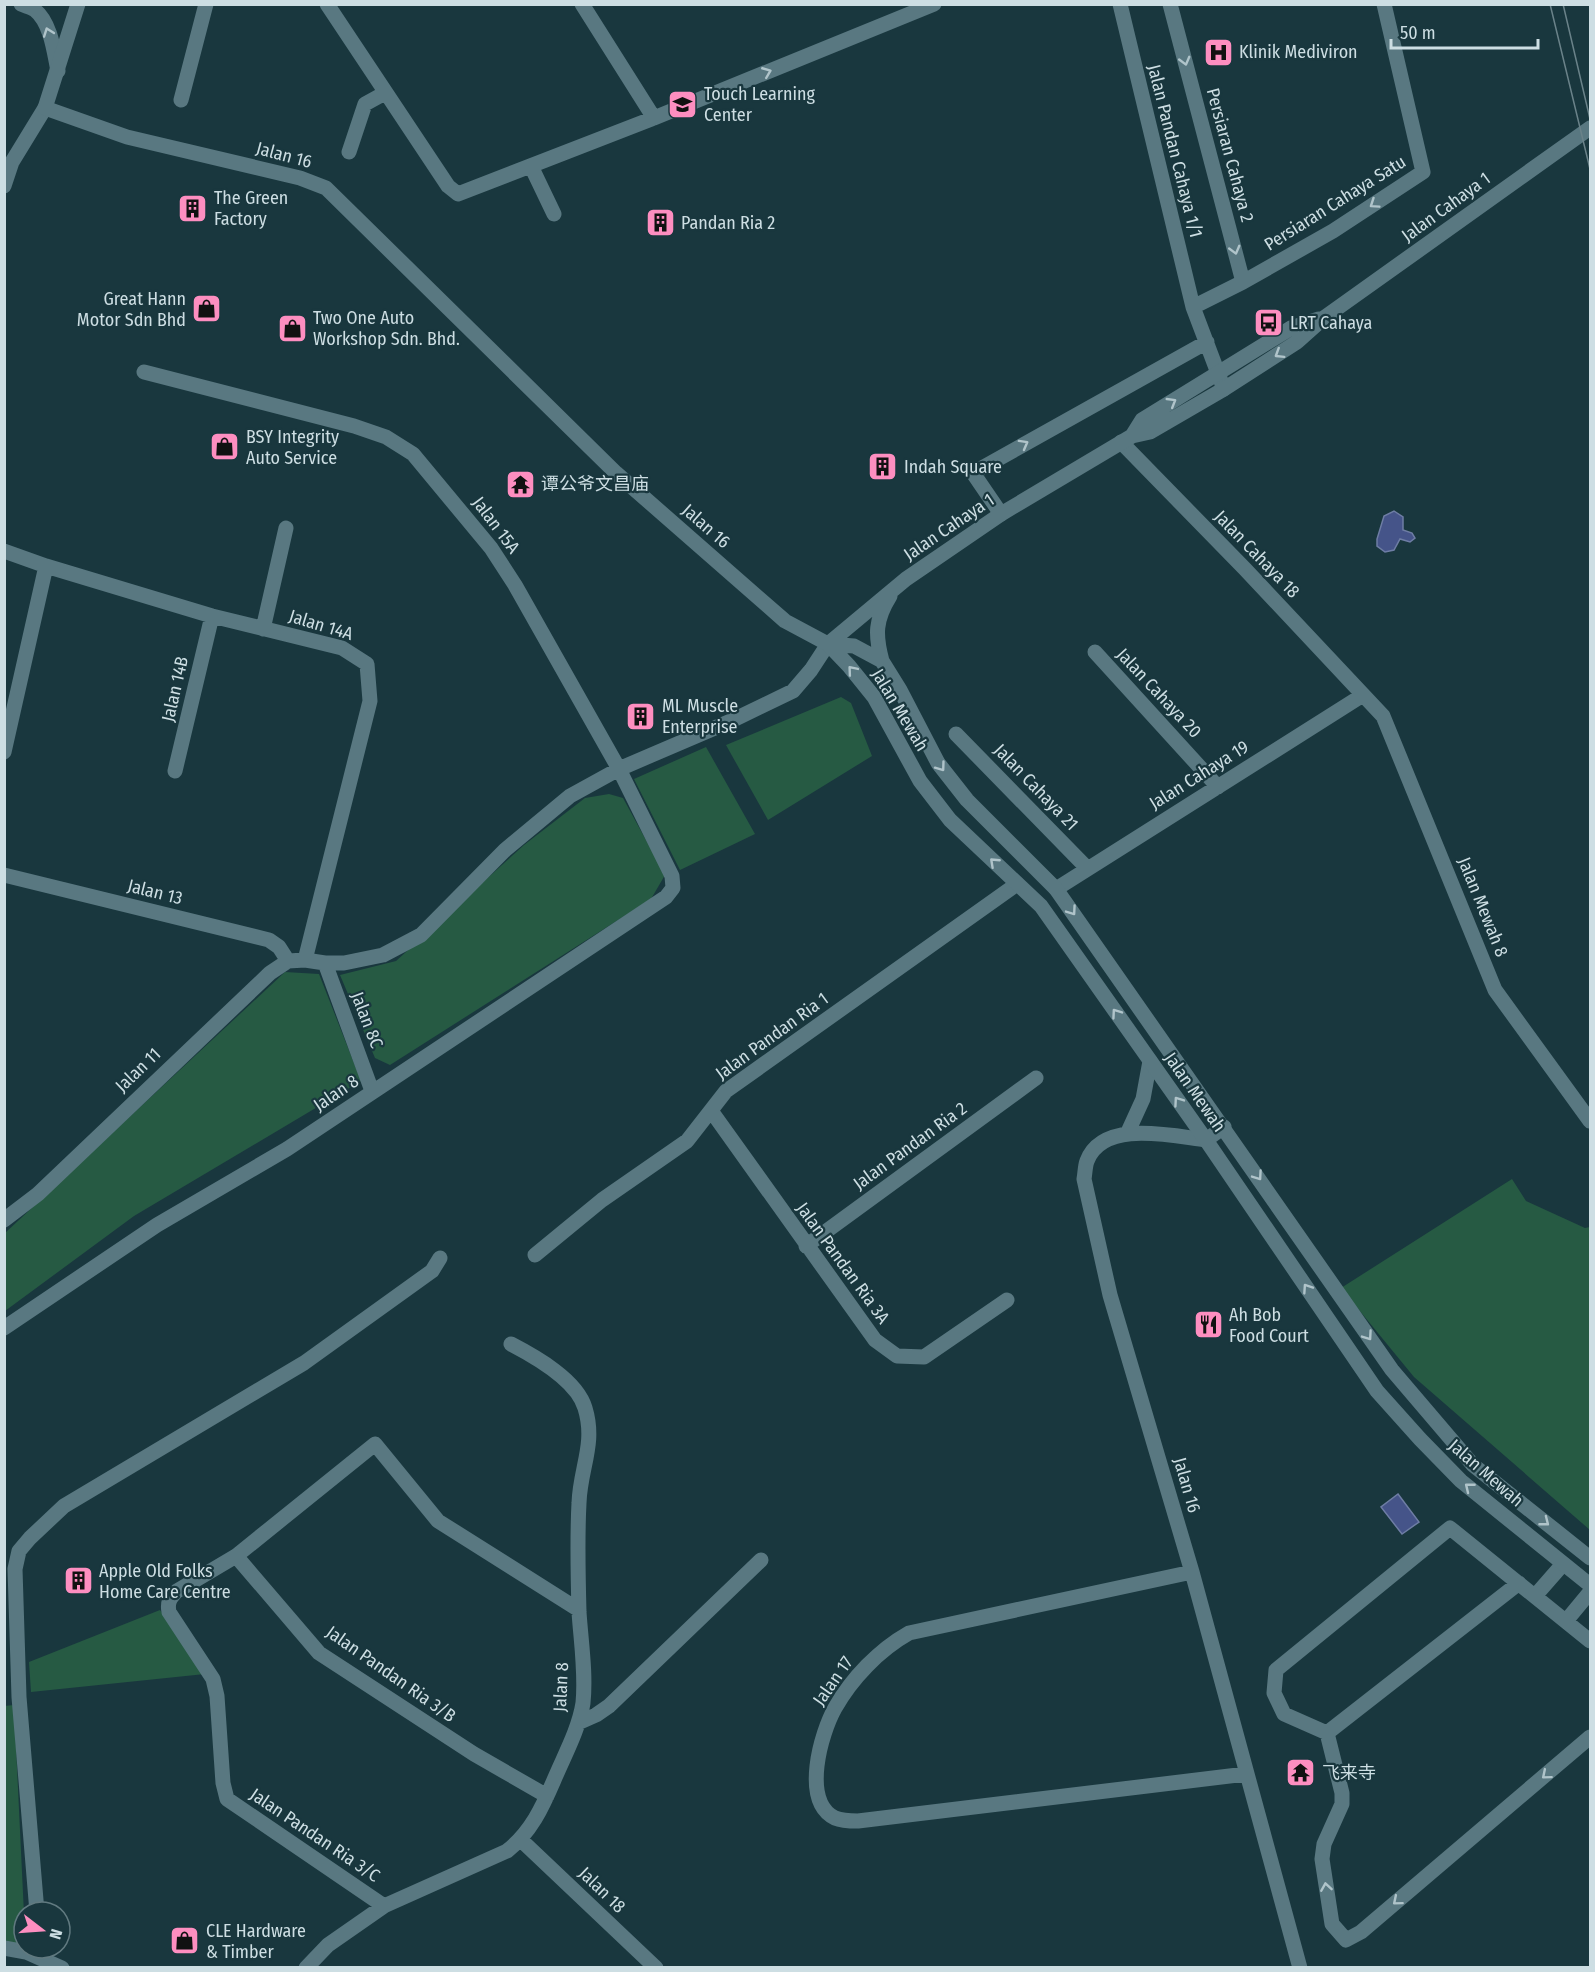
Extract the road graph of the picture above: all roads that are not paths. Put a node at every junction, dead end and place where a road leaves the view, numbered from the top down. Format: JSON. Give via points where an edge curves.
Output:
{"nodes":[{"id":1,"x":21,"y":4,"type":"edge"},
{"id":2,"x":78,"y":4,"type":"edge"},
{"id":3,"x":206,"y":4,"type":"edge"},
{"id":4,"x":327,"y":4,"type":"edge"},
{"id":5,"x":582,"y":4,"type":"edge"},
{"id":6,"x":934,"y":4,"type":"edge"},
{"id":7,"x":1120,"y":4,"type":"edge"},
{"id":8,"x":1170,"y":4,"type":"edge"},
{"id":9,"x":1384,"y":4,"type":"edge"},
{"id":10,"x":58,"y":71,"type":"junction"},
{"id":11,"x":385,"y":93,"type":"junction"},
{"id":12,"x":181,"y":100,"type":"dead end"},
{"id":13,"x":45,"y":108,"type":"junction"},
{"id":14,"x":654,"y":118,"type":"junction"},
{"id":15,"x":1590,"y":128,"type":"edge"},
{"id":16,"x":350,"y":152,"type":"dead end"},
{"id":17,"x":8,"y":161,"type":"edge"},
{"id":18,"x":531,"y":166,"type":"junction"},
{"id":19,"x":4,"y":186,"type":"edge"},
{"id":20,"x":554,"y":214,"type":"dead end"},
{"id":21,"x":1243,"y":282,"type":"junction"},
{"id":22,"x":1193,"y":307,"type":"junction"},
{"id":23,"x":1207,"y":342,"type":"junction"},
{"id":24,"x":144,"y":372,"type":"dead end"},
{"id":25,"x":1222,"y":381,"type":"junction"},
{"id":26,"x":1126,"y":439,"type":"junction"},
{"id":27,"x":1001,"y":514,"type":"junction"},
{"id":28,"x":286,"y":528,"type":"dead end"},
{"id":29,"x":4,"y":551,"type":"edge"},
{"id":30,"x":46,"y":566,"type":"junction"},
{"id":31,"x":896,"y":586,"type":"junction"},
{"id":32,"x":212,"y":616,"type":"junction"},
{"id":33,"x":263,"y":628,"type":"junction"},
{"id":34,"x":828,"y":644,"type":"junction"},
{"id":35,"x":1095,"y":652,"type":"dead end"},
{"id":36,"x":882,"y":661,"type":"junction"},
{"id":37,"x":1363,"y":695,"type":"junction"},
{"id":38,"x":956,"y":734,"type":"dead end"},
{"id":39,"x":4,"y":752,"type":"edge"},
{"id":40,"x":619,"y":769,"type":"junction"},
{"id":41,"x":176,"y":771,"type":"dead end"},
{"id":42,"x":1218,"y":787,"type":"junction"},
{"id":43,"x":1088,"y":869,"type":"junction"},
{"id":44,"x":4,"y":875,"type":"edge"},
{"id":45,"x":672,"y":876,"type":"joint"},
{"id":46,"x":1017,"y":884,"type":"junction"},
{"id":47,"x":1056,"y":889,"type":"junction"},
{"id":48,"x":305,"y":960,"type":"junction"},
{"id":49,"x":288,"y":961,"type":"junction"},
{"id":50,"x":325,"y":963,"type":"junction"},
{"id":51,"x":1150,"y":1061,"type":"junction"},
{"id":52,"x":1036,"y":1078,"type":"dead end"},
{"id":53,"x":372,"y":1091,"type":"junction"},
{"id":54,"x":712,"y":1112,"type":"junction"},
{"id":55,"x":1590,"y":1120,"type":"edge"},
{"id":56,"x":1224,"y":1127,"type":"junction"},
{"id":57,"x":1128,"y":1134,"type":"junction"},
{"id":58,"x":1206,"y":1140,"type":"junction"},
{"id":59,"x":4,"y":1220,"type":"edge"},
{"id":60,"x":806,"y":1246,"type":"junction"},
{"id":61,"x":535,"y":1255,"type":"dead end"},
{"id":62,"x":440,"y":1258,"type":"dead end"},
{"id":63,"x":1007,"y":1300,"type":"dead end"},
{"id":64,"x":4,"y":1328,"type":"edge"},
{"id":65,"x":511,"y":1344,"type":"dead end"},
{"id":66,"x":236,"y":1556,"type":"junction"},
{"id":67,"x":1590,"y":1558,"type":"edge"},
{"id":68,"x":761,"y":1560,"type":"dead end"},
{"id":69,"x":11,"y":1561,"type":"edge"},
{"id":70,"x":1563,"y":1564,"type":"junction"},
{"id":71,"x":1192,"y":1572,"type":"junction"},
{"id":72,"x":1519,"y":1583,"type":"junction"},
{"id":73,"x":1590,"y":1585,"type":"edge"},
{"id":74,"x":1590,"y":1592,"type":"edge"},
{"id":75,"x":1535,"y":1596,"type":"junction"},
{"id":76,"x":579,"y":1610,"type":"junction"},
{"id":77,"x":1566,"y":1622,"type":"junction"},
{"id":78,"x":1590,"y":1641,"type":"edge"},
{"id":79,"x":12,"y":1697,"type":"edge"},
{"id":80,"x":578,"y":1723,"type":"junction"},
{"id":81,"x":1328,"y":1733,"type":"junction"},
{"id":82,"x":1590,"y":1737,"type":"edge"},
{"id":83,"x":1246,"y":1774,"type":"junction"},
{"id":84,"x":547,"y":1796,"type":"junction"},
{"id":85,"x":522,"y":1840,"type":"junction"},
{"id":86,"x":36,"y":1900,"type":"edge"},
{"id":87,"x":384,"y":1906,"type":"junction"},
{"id":88,"x":306,"y":1968,"type":"edge"},
{"id":89,"x":656,"y":1968,"type":"edge"},
{"id":90,"x":1300,"y":1968,"type":"edge"}],
"edges":[{"from":10,"to":1,"type":"street","one_way":true,"via":[[44,22],[34,10]]},
{"from":2,"to":10,"type":"street"},
{"from":3,"to":12,"type":"street"},
{"from":4,"to":11,"type":"street"},
{"from":5,"to":14,"type":"street"},
{"from":14,"to":6,"type":"street","one_way":true},
{"from":7,"to":22,"type":"street","name":"Jalan Pandan Cahaya 1/1"},
{"from":8,"to":21,"type":"street","name":"Persiaran Cahaya 2","one_way":true},
{"from":9,"to":21,"type":"street","name":"Persiaran Cahaya Satu","one_way":true,"via":[[1423,172],[1333,231]]},
{"from":10,"to":13,"type":"street"},
{"from":11,"to":16,"type":"street","via":[[365,104]]},
{"from":11,"to":18,"type":"street","via":[[448,186],[458,194]]},
{"from":13,"to":17,"type":"street"},
{"from":13,"to":34,"type":"street","name":"Jalan 16","via":[[127,137],[300,178],[326,188],[616,473],[785,621]]},
{"from":14,"to":18,"type":"street"},
{"from":15,"to":25,"type":"street","name":"Jalan Cahaya 1","via":[[1324,317],[1298,342]]},
{"from":17,"to":19,"type":"street"},
{"from":18,"to":20,"type":"street"},
{"from":21,"to":22,"type":"street","name":"Persiaran Cahaya Satu"},
{"from":22,"to":23,"type":"street","name":"Jalan Pandan Cahaya 1/1"},
{"from":23,"to":25,"type":"street","name":"Jalan Pandan Cahaya 1/1"},
{"from":27,"to":23,"type":"street","one_way":true,"via":[[973,473]]},
{"from":24,"to":40,"type":"street","name":"Jalan 15A","via":[[354,426],[386,437],[413,454],[491,548]]},
{"from":25,"to":26,"type":"street","name":"Jalan Cahaya 1","via":[[1150,432]]},
{"from":26,"to":27,"type":"street","name":"Jalan Cahaya 1"},
{"from":26,"to":37,"type":"street","name":"Jalan Cahaya 18"},
{"from":27,"to":31,"type":"street","name":"Jalan Cahaya 1"},
{"from":28,"to":33,"type":"street"},
{"from":29,"to":30,"type":"street","name":"Jalan 14A"},
{"from":30,"to":32,"type":"street","name":"Jalan 14A"},
{"from":30,"to":39,"type":"street"},
{"from":31,"to":34,"type":"street","name":"Jalan Cahaya 1"},
{"from":31,"to":36,"type":"street","via":[[878,621],[876,640]]},
{"from":32,"to":33,"type":"street","name":"Jalan 14A"},
{"from":32,"to":41,"type":"street","name":"Jalan 14B"},
{"from":33,"to":48,"type":"street","name":"Jalan 14A","via":[[342,648],[367,664],[370,701]]},
{"from":34,"to":36,"type":"street","name":"Jalan Mewah","via":[[854,646]]},
{"from":34,"to":40,"type":"street","via":[[793,691]]},
{"from":46,"to":34,"type":"street","name":"Jalan Mewah","one_way":true,"via":[[950,820],[920,781],[874,697]]},
{"from":35,"to":42,"type":"street","name":"Jalan Cahaya 20"},
{"from":36,"to":47,"type":"street","name":"Jalan Mewah","one_way":true,"via":[[938,763],[968,800]]},
{"from":37,"to":42,"type":"street","name":"Jalan Cahaya 19"},
{"from":37,"to":55,"type":"street","name":"Jalan Mewah 8","via":[[1389,726],[1496,990]]},
{"from":38,"to":43,"type":"street","name":"Jalan Cahaya 21"},
{"from":40,"to":45,"type":"street","name":"Jalan 15A"},
{"from":40,"to":50,"type":"street","via":[[570,796],[505,850],[421,935],[383,955]]},
{"from":42,"to":43,"type":"street","name":"Jalan Cahaya 19"},
{"from":43,"to":47,"type":"street","name":"Jalan Cahaya 19"},
{"from":44,"to":49,"type":"street","name":"Jalan 13","via":[[269,940],[279,946]]},
{"from":45,"to":53,"type":"street","name":"Jalan 8","via":[[673,888],[666,897]]},
{"from":51,"to":46,"type":"street","name":"Jalan Mewah","one_way":true,"via":[[1041,906]]},
{"from":46,"to":54,"type":"street","name":"Jalan Pandan Ria 1","via":[[726,1091]]},
{"from":47,"to":56,"type":"street","name":"Jalan Mewah","one_way":true},
{"from":48,"to":49,"type":"street"},
{"from":48,"to":50,"type":"street"},
{"from":49,"to":59,"type":"street","name":"Jalan 11","via":[[237,1003],[38,1194]]},
{"from":50,"to":53,"type":"street","name":"Jalan 8C"},
{"from":51,"to":57,"type":"street","via":[[1143,1099]]},
{"from":58,"to":51,"type":"street","name":"Jalan Mewah","one_way":true},
{"from":52,"to":60,"type":"street","name":"Jalan Pandan Ria 2"},
{"from":53,"to":64,"type":"street","name":"Jalan 8","via":[[287,1149],[157,1225]]},
{"from":54,"to":60,"type":"street","name":"Jalan Pandan Ria 3A"},
{"from":54,"to":61,"type":"street","name":"Jalan Pandan Ria 1","via":[[687,1141],[602,1200]]},
{"from":56,"to":58,"type":"street"},
{"from":56,"to":67,"type":"street","name":"Jalan Mewah","one_way":true,"via":[[1392,1370],[1433,1421],[1473,1465]]},
{"from":57,"to":58,"type":"street","name":"Jalan 16"},
{"from":57,"to":71,"type":"street","name":"Jalan 16","via":[[1110,1137],[1097,1146],[1087,1161],[1084,1179],[1110,1295]]},
{"from":70,"to":58,"type":"street","name":"Jalan Mewah","one_way":true,"via":[[1461,1481],[1377,1391]]},
{"from":60,"to":63,"type":"street","name":"Jalan Pandan Ria 3A","via":[[875,1340],[897,1356],[924,1357]]},
{"from":62,"to":69,"type":"street","via":[[432,1270],[304,1363],[64,1506]]},
{"from":65,"to":76,"type":"street","name":"Jalan 8","via":[[566,1379],[585,1406],[590,1435],[579,1500]]},
{"from":66,"to":76,"type":"street","name":"Jalan Pandan Ria 3/C","via":[[375,1444],[438,1521]]},
{"from":66,"to":84,"type":"street","name":"Jalan Pandan Ria 3/B","via":[[320,1653],[474,1754]]},
{"from":66,"to":87,"type":"street","name":"Jalan Pandan Ria 3/C","via":[[177,1591],[168,1605],[213,1680],[227,1799]]},
{"from":68,"to":80,"type":"street","via":[[609,1706]]},
{"from":69,"to":79,"type":"street","via":[[15,1569]]},
{"from":70,"to":73,"type":"street","name":"Jalan Mewah"},
{"from":70,"to":75,"type":"street"},
{"from":71,"to":83,"type":"street","name":"Jalan 16"},
{"from":71,"to":83,"type":"street","name":"Jalan 17","via":[[909,1634],[892,1643],[849,1687],[832,1715],[818,1752],[819,1800],[835,1818],[858,1821]]},
{"from":72,"to":75,"type":"street"},
{"from":72,"to":81,"type":"street"},
{"from":72,"to":81,"type":"street","via":[[1450,1528],[1276,1670],[1274,1693],[1284,1714]]},
{"from":74,"to":77,"type":"street"},
{"from":75,"to":77,"type":"street"},
{"from":76,"to":80,"type":"street","name":"Jalan 8","via":[[584,1687]]},
{"from":77,"to":78,"type":"street"},
{"from":79,"to":86,"type":"street"},
{"from":80,"to":84,"type":"street","name":"Jalan 8"},
{"from":82,"to":81,"type":"street","one_way":true,"via":[[1361,1932],[1346,1940],[1332,1924],[1322,1859],[1324,1844],[1342,1804]]},
{"from":83,"to":90,"type":"street","name":"Jalan 16"},
{"from":84,"to":85,"type":"street","name":"Jalan 8"},
{"from":85,"to":87,"type":"street","name":"Jalan 8","via":[[507,1851]]},
{"from":85,"to":89,"type":"street","name":"Jalan 18"},
{"from":87,"to":88,"type":"street","name":"Jalan 8","via":[[328,1945]]}]}
